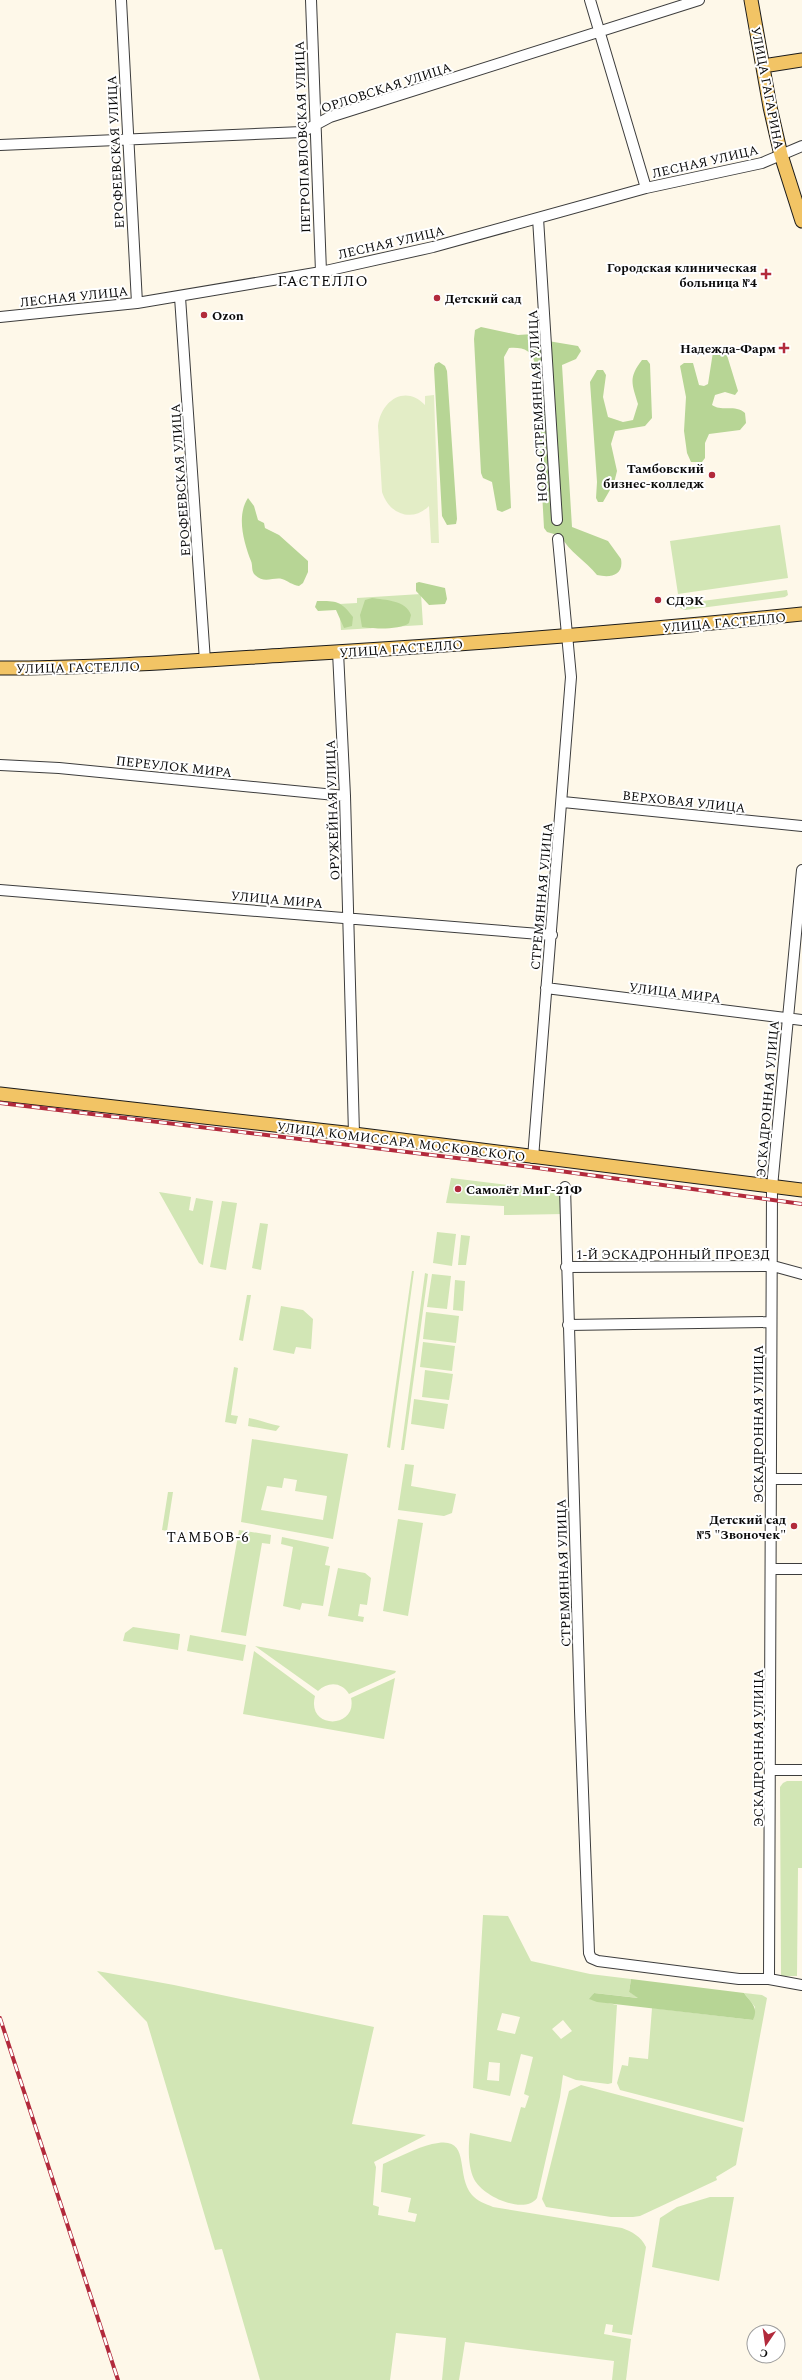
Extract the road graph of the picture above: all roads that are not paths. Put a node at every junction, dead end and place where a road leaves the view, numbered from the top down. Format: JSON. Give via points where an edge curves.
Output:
{"nodes":[{"id":1,"x":120,"y":0,"type":"edge"},
{"id":2,"x":311,"y":0,"type":"edge"},
{"id":3,"x":590,"y":0,"type":"edge"},
{"id":4,"x":699,"y":0,"type":"edge"},
{"id":5,"x":750,"y":0,"type":"edge"},
{"id":6,"x":600,"y":32,"type":"junction"},
{"id":7,"x":802,"y":60,"type":"edge"},
{"id":8,"x":764,"y":66,"type":"junction"},
{"id":9,"x":314,"y":127,"type":"junction"},
{"id":10,"x":127,"y":139,"type":"junction"},
{"id":11,"x":0,"y":145,"type":"edge"},
{"id":12,"x":802,"y":146,"type":"edge"},
{"id":13,"x":781,"y":155,"type":"junction"},
{"id":14,"x":646,"y":188,"type":"junction"},
{"id":15,"x":538,"y":218,"type":"junction"},
{"id":16,"x":802,"y":221,"type":"edge"},
{"id":17,"x":321,"y":272,"type":"junction"},
{"id":18,"x":180,"y":297,"type":"junction"},
{"id":19,"x":137,"y":303,"type":"junction"},
{"id":20,"x":0,"y":317,"type":"edge"},
{"id":21,"x":556,"y":520,"type":"dead end"},
{"id":22,"x":558,"y":539,"type":"dead end"},
{"id":23,"x":802,"y":614,"type":"edge"},
{"id":24,"x":568,"y":637,"type":"junction"},
{"id":25,"x":338,"y":652,"type":"junction"},
{"id":26,"x":205,"y":661,"type":"junction"},
{"id":27,"x":0,"y":668,"type":"edge"},
{"id":28,"x":0,"y":765,"type":"edge"},
{"id":29,"x":345,"y":796,"type":"junction"},
{"id":30,"x":562,"y":802,"type":"junction"},
{"id":31,"x":802,"y":826,"type":"edge"},
{"id":32,"x":802,"y":870,"type":"edge"},
{"id":33,"x":0,"y":890,"type":"edge"},
{"id":34,"x":349,"y":918,"type":"junction"},
{"id":35,"x":552,"y":935,"type":"junction"},
{"id":36,"x":546,"y":988,"type":"junction"},
{"id":37,"x":787,"y":1018,"type":"junction"},
{"id":38,"x":802,"y":1020,"type":"edge"},
{"id":39,"x":0,"y":1094,"type":"edge"},
{"id":40,"x":354,"y":1134,"type":"junction"},
{"id":41,"x":533,"y":1158,"type":"junction"},
{"id":42,"x":565,"y":1187,"type":"dead end"},
{"id":43,"x":772,"y":1187,"type":"junction"},
{"id":44,"x":802,"y":1190,"type":"edge"},
{"id":45,"x":773,"y":1266,"type":"junction"},
{"id":46,"x":566,"y":1267,"type":"junction"},
{"id":47,"x":802,"y":1274,"type":"edge"},
{"id":48,"x":771,"y":1322,"type":"junction"},
{"id":49,"x":568,"y":1325,"type":"junction"},
{"id":50,"x":771,"y":1479,"type":"junction"},
{"id":51,"x":802,"y":1479,"type":"edge"},
{"id":52,"x":771,"y":1569,"type":"junction"},
{"id":53,"x":802,"y":1569,"type":"edge"},
{"id":54,"x":771,"y":1770,"type":"junction"},
{"id":55,"x":802,"y":1770,"type":"edge"},
{"id":56,"x":769,"y":1979,"type":"junction"},
{"id":57,"x":802,"y":1985,"type":"edge"}],
"edges":[{"from":1,"to":10,"type":"street","name":"ЕРОФЕЕВСКАЯ УЛИЦА"},
{"from":2,"to":9,"type":"street","name":"ПЕТРОПАВЛОВСКАЯ УЛИЦА"},
{"from":3,"to":6,"type":"street"},
{"from":4,"to":6,"type":"street","name":"ОРЛОВСКАЯ УЛИЦА"},
{"from":5,"to":8,"type":"main road","name":"УЛИЦА ГАГАРИНА"},
{"from":6,"to":9,"type":"street","name":"ОРЛОВСКАЯ УЛИЦА","via":[[330,117]]},
{"from":6,"to":14,"type":"street"},
{"from":7,"to":8,"type":"main road"},
{"from":8,"to":13,"type":"main road","name":"УЛИЦА ГАГАРИНА"},
{"from":9,"to":10,"type":"street","name":"ОРЛОВСКАЯ УЛИЦА","via":[[302,132]]},
{"from":9,"to":17,"type":"street","name":"ПЕТРОПАВЛОВСКАЯ УЛИЦА"},
{"from":10,"to":11,"type":"street","name":"ОРЛОВСКАЯ УЛИЦА"},
{"from":10,"to":19,"type":"street","name":"ЕРОФЕЕВСКАЯ УЛИЦА"},
{"from":12,"to":13,"type":"street","name":"ЛЕСНАЯ УЛИЦА"},
{"from":13,"to":14,"type":"street","name":"ЛЕСНАЯ УЛИЦА","via":[[762,163]]},
{"from":13,"to":16,"type":"main road","name":"УЛИЦА ГАГАРИНА"},
{"from":14,"to":15,"type":"street","name":"ЛЕСНАЯ УЛИЦА"},
{"from":15,"to":17,"type":"street","name":"ЛЕСНАЯ УЛИЦА","via":[[433,247]]},
{"from":15,"to":21,"type":"street","name":"НОВО-СТРЕМЯННАЯ УЛИЦА"},
{"from":17,"to":18,"type":"street","name":"ЛЕСНАЯ УЛИЦА"},
{"from":18,"to":19,"type":"street","name":"ЛЕСНАЯ УЛИЦА"},
{"from":18,"to":26,"type":"street","name":"ЕРОФЕЕВСКАЯ УЛИЦА"},
{"from":19,"to":20,"type":"street","name":"ЛЕСНАЯ УЛИЦА"},
{"from":22,"to":24,"type":"street"},
{"from":23,"to":24,"type":"main road","name":"УЛИЦА ГАСТЕЛЛО"},
{"from":24,"to":25,"type":"main road","name":"УЛИЦА ГАСТЕЛЛО"},
{"from":24,"to":30,"type":"street","name":"СТРЕМЯННАЯ УЛИЦА","via":[[571,677]]},
{"from":25,"to":26,"type":"main road","name":"УЛИЦА ГАСТЕЛЛО"},
{"from":25,"to":29,"type":"street","name":"ОРУЖЕЙНАЯ УЛИЦА"},
{"from":26,"to":27,"type":"main road","name":"УЛИЦА ГАСТЕЛЛО","via":[[91,668]]},
{"from":28,"to":29,"type":"street","name":"ПЕРЕУЛОК МИРА","via":[[59,768]]},
{"from":29,"to":34,"type":"street","name":"ОРУЖЕЙНАЯ УЛИЦА"},
{"from":30,"to":31,"type":"street","name":"ВЕРХОВАЯ УЛИЦА"},
{"from":30,"to":35,"type":"street","name":"СТРЕМЯННАЯ УЛИЦА"},
{"from":32,"to":37,"type":"street","name":"ЭСКАДРОННАЯ УЛИЦА"},
{"from":33,"to":34,"type":"street","name":"УЛИЦА МИРА"},
{"from":34,"to":35,"type":"street","name":"УЛИЦА МИРА"},
{"from":34,"to":40,"type":"street","name":"ОРУЖЕЙНАЯ УЛИЦА"},
{"from":35,"to":36,"type":"street","name":"СТРЕМЯННАЯ УЛИЦА"},
{"from":36,"to":37,"type":"street","name":"УЛИЦА МИРА"},
{"from":36,"to":41,"type":"street","name":"СТРЕМЯННАЯ УЛИЦА"},
{"from":37,"to":38,"type":"street","name":"УЛИЦА МИРА"},
{"from":37,"to":43,"type":"street","name":"ЭСКАДРОННАЯ УЛИЦА"},
{"from":39,"to":40,"type":"main road","name":"УЛИЦА КОМИССАРА МОСКОВСКОГО"},
{"from":40,"to":41,"type":"main road","name":"УЛИЦА КОМИССАРА МОСКОВСКОГО"},
{"from":41,"to":43,"type":"main road","name":"УЛИЦА КОМИССАРА МОСКОВСКОГО"},
{"from":42,"to":46,"type":"street","name":"СТРЕМЯННАЯ УЛИЦА"},
{"from":43,"to":44,"type":"main road","name":"УЛИЦА КОМИССАРА МОСКОВСКОГО"},
{"from":43,"to":45,"type":"street","name":"ЭСКАДРОННАЯ УЛИЦА"},
{"from":45,"to":46,"type":"street","name":"1-Й ЭСКАДРОННЫЙ ПРОЕЗД"},
{"from":45,"to":47,"type":"street","name":"1-Й ЭСКАДРОННЫЙ ПРОЕЗД"},
{"from":45,"to":48,"type":"street","name":"ЭСКАДРОННАЯ УЛИЦА"},
{"from":46,"to":49,"type":"street","name":"СТРЕМЯННАЯ УЛИЦА"},
{"from":48,"to":49,"type":"street"},
{"from":48,"to":50,"type":"street","name":"ЭСКАДРОННАЯ УЛИЦА"},
{"from":49,"to":56,"type":"street","name":"СТРЕМЯННАЯ УЛИЦА","via":[[580,1711],[589,1945],[592,1958],[739,1979]]},
{"from":50,"to":51,"type":"street"},
{"from":50,"to":52,"type":"street","name":"ЭСКАДРОННАЯ УЛИЦА"},
{"from":52,"to":53,"type":"street"},
{"from":52,"to":54,"type":"street","name":"ЭСКАДРОННАЯ УЛИЦА"},
{"from":54,"to":55,"type":"street"},
{"from":54,"to":56,"type":"street","name":"ЭСКАДРОННАЯ УЛИЦА"},
{"from":56,"to":57,"type":"street"}]}
